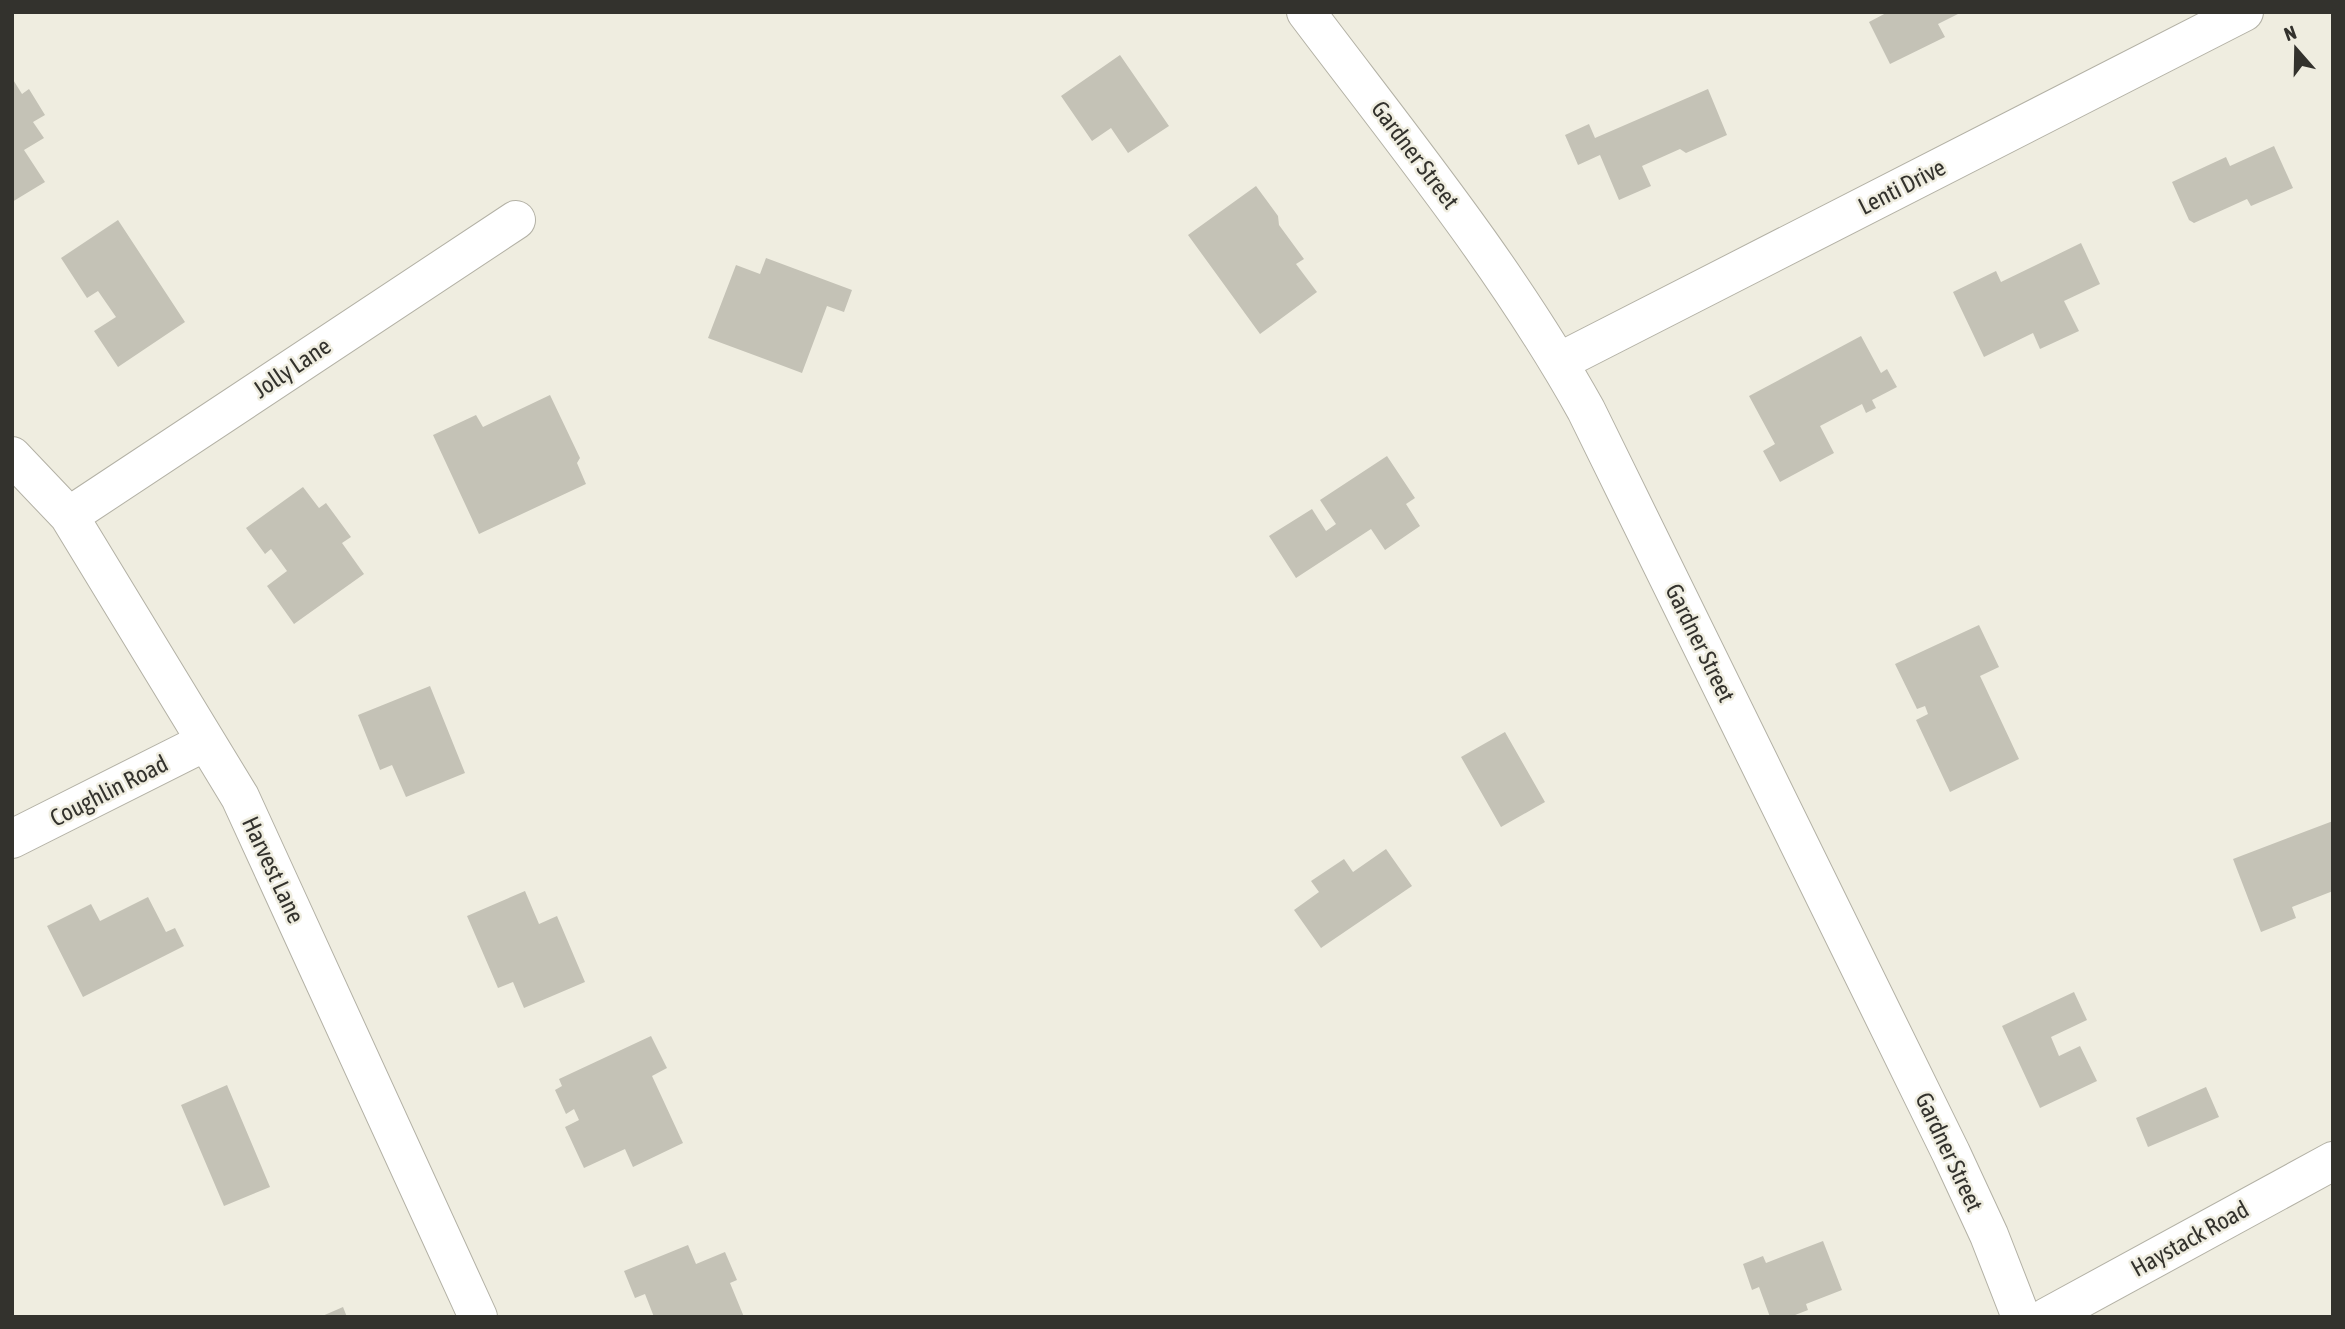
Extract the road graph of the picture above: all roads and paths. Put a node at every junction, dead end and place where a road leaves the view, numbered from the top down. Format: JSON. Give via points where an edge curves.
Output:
{"nodes":[{"id":1,"x":1306,"y":12,"type":"edge"},
{"id":2,"x":2244,"y":12,"type":"edge"},
{"id":3,"x":516,"y":220,"type":"dead end"},
{"id":4,"x":1559,"y":362,"type":"junction"},
{"id":5,"x":12,"y":456,"type":"edge"},
{"id":6,"x":69,"y":516,"type":"junction"},
{"id":7,"x":205,"y":742,"type":"junction"},
{"id":8,"x":12,"y":839,"type":"edge"},
{"id":9,"x":2333,"y":1161,"type":"edge"},
{"id":10,"x":478,"y":1317,"type":"edge"},
{"id":11,"x":2021,"y":1317,"type":"edge"},
{"id":12,"x":2048,"y":1317,"type":"edge"}],
"edges":[{"from":1,"to":4,"type":"street","name":"Gardner Street","via":[[1460,214]]},
{"from":2,"to":4,"type":"street","name":"Lenti Drive"},
{"from":3,"to":6,"type":"street","name":"Jolly Lane"},
{"from":4,"to":11,"type":"street","name":"Gardner Street","via":[[1951,1153]]},
{"from":5,"to":6,"type":"street","name":"Harvest Lane"},
{"from":6,"to":7,"type":"street","name":"Harvest Lane"},
{"from":7,"to":8,"type":"street","name":"Coughlin Road"},
{"from":7,"to":10,"type":"street","name":"Harvest Lane","via":[[240,797]]},
{"from":9,"to":12,"type":"street","name":"Haystack Road"}]}
